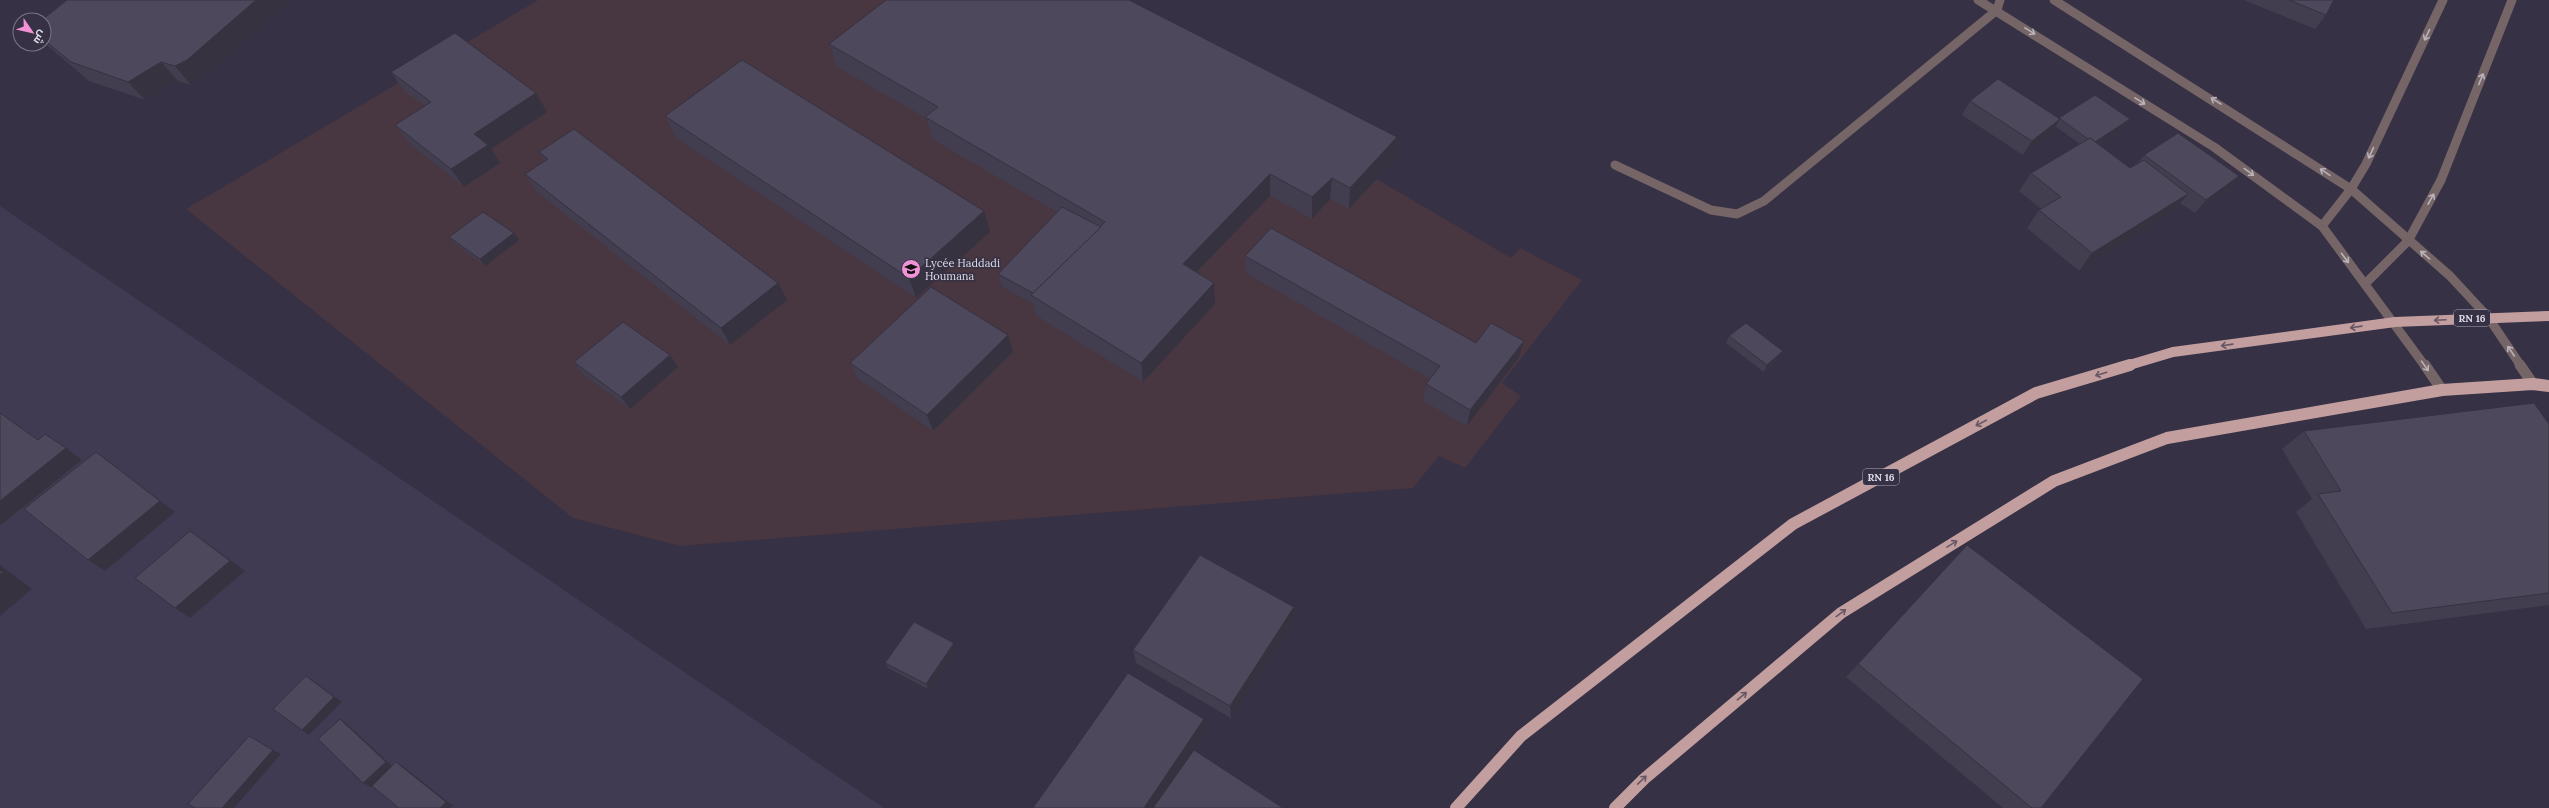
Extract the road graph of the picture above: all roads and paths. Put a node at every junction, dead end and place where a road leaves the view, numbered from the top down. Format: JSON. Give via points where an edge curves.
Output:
{"nodes":[{"id":1,"x":1978,"y":0,"type":"edge"},
{"id":2,"x":2000,"y":0,"type":"edge"},
{"id":3,"x":2054,"y":0,"type":"edge"},
{"id":4,"x":2443,"y":0,"type":"edge"},
{"id":5,"x":2512,"y":0,"type":"edge"},
{"id":6,"x":1997,"y":10,"type":"junction"},
{"id":7,"x":1615,"y":165,"type":"dead end"},
{"id":8,"x":2352,"y":189,"type":"junction"},
{"id":9,"x":2322,"y":226,"type":"junction"},
{"id":10,"x":2408,"y":241,"type":"junction"},
{"id":11,"x":2364,"y":284,"type":"junction"},
{"id":12,"x":2549,"y":316,"type":"edge"},
{"id":13,"x":2488,"y":317,"type":"junction"},
{"id":14,"x":2395,"y":322,"type":"junction"},
{"id":15,"x":2533,"y":384,"type":"junction"},
{"id":16,"x":2549,"y":386,"type":"edge"},
{"id":17,"x":2442,"y":390,"type":"junction"},
{"id":18,"x":1456,"y":808,"type":"edge"},
{"id":19,"x":1615,"y":808,"type":"edge"}],
"edges":[{"from":1,"to":6,"type":"street"},
{"from":2,"to":6,"type":"street"},
{"from":8,"to":3,"type":"street","one_way":true},
{"from":4,"to":8,"type":"street","one_way":true},
{"from":10,"to":5,"type":"street","one_way":true,"via":[[2441,180]]},
{"from":6,"to":7,"type":"street","via":[[1764,201],[1737,214],[1711,210]]},
{"from":6,"to":9,"type":"street","one_way":true,"via":[[2214,147]]},
{"from":8,"to":9,"type":"street"},
{"from":8,"to":10,"type":"street"},
{"from":9,"to":11,"type":"street","one_way":true},
{"from":10,"to":11,"type":"street"},
{"from":13,"to":10,"type":"street","one_way":true,"via":[[2450,276]]},
{"from":11,"to":14,"type":"street"},
{"from":12,"to":13,"type":"highway","number":"RN 16"},
{"from":13,"to":14,"type":"highway","number":"RN 16","one_way":true},
{"from":15,"to":13,"type":"street","one_way":true},
{"from":14,"to":17,"type":"street","one_way":true},
{"from":14,"to":18,"type":"highway","number":"RN 16","one_way":true,"via":[[2173,352],[2036,393],[1793,524],[1521,736]]},
{"from":15,"to":16,"type":"highway"},
{"from":15,"to":17,"type":"highway"},
{"from":19,"to":17,"type":"highway","one_way":true,"via":[[1644,779],[1841,613],[2054,481],[2167,438]]}]}
